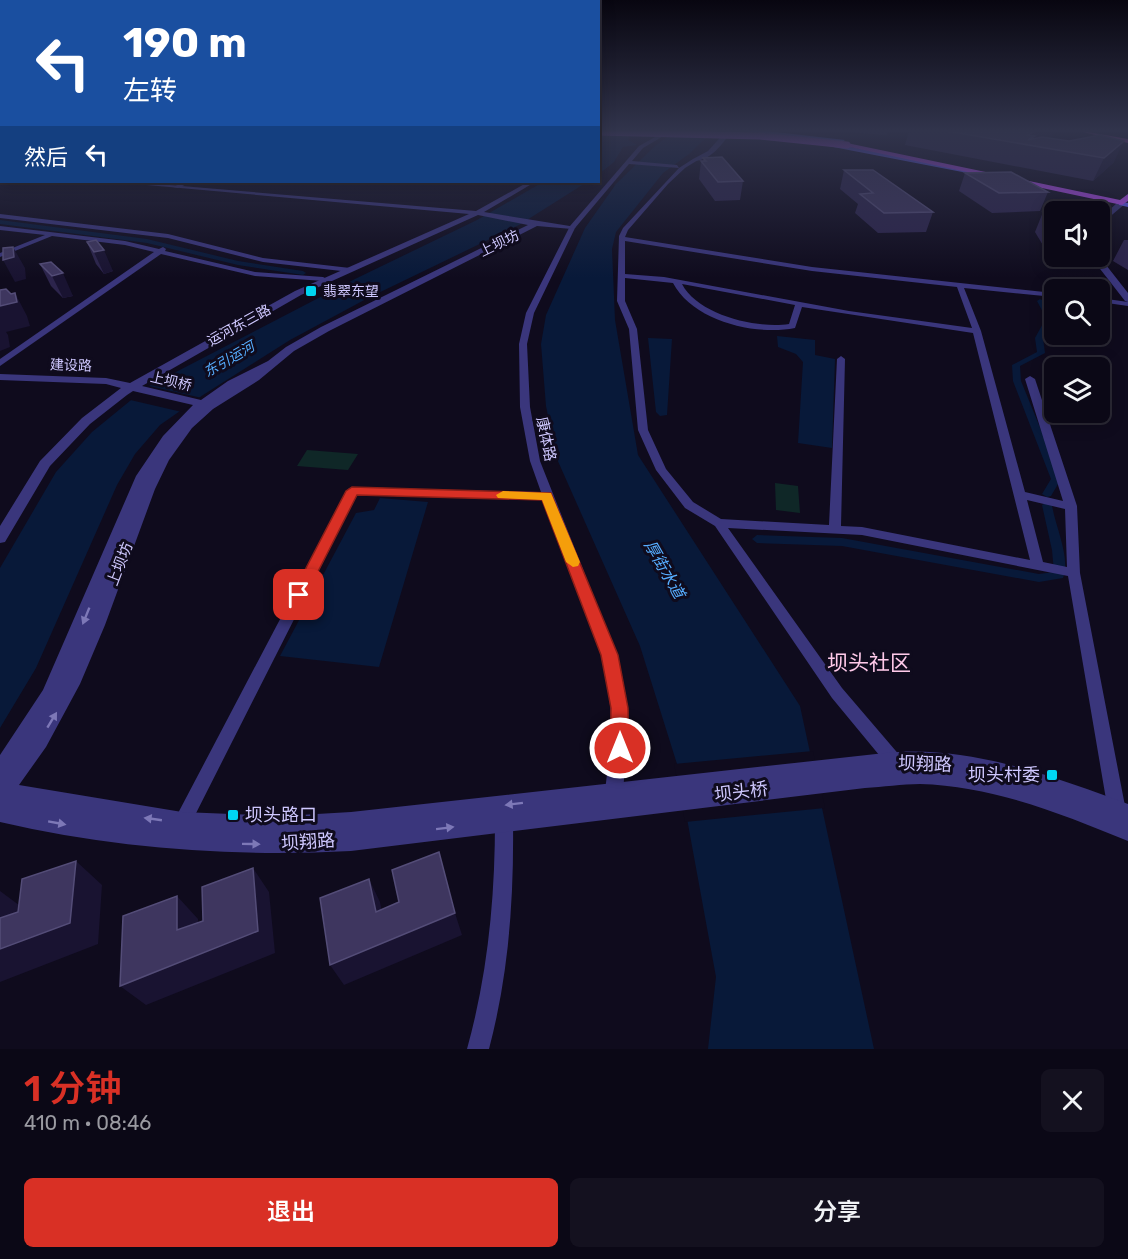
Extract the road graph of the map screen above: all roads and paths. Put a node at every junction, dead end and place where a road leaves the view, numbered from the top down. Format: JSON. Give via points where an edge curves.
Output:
{"nodes":[{"id":1,"x":612,"y":180,"type":"edge"},
{"id":2,"x":663,"y":180,"type":"edge"},
{"id":3,"x":669,"y":180,"type":"edge"},
{"id":4,"x":1025,"y":180,"type":"edge"},
{"id":5,"x":1025,"y":180,"type":"edge"},
{"id":6,"x":138,"y":183,"type":"edge"},
{"id":7,"x":154,"y":183,"type":"edge"},
{"id":8,"x":524,"y":183,"type":"edge"},
{"id":9,"x":530,"y":183,"type":"edge"},
{"id":10,"x":666,"y":183,"type":"junction"},
{"id":11,"x":181,"y":185,"type":"edge"},
{"id":12,"x":1113,"y":197,"type":"junction"},
{"id":13,"x":1125,"y":199,"type":"edge"},
{"id":14,"x":1110,"y":202,"type":"edge"},
{"id":15,"x":475,"y":213,"type":"junction"},
{"id":16,"x":1110,"y":213,"type":"edge"},
{"id":17,"x":0,"y":216,"type":"edge"},
{"id":18,"x":531,"y":223,"type":"junction"},
{"id":19,"x":75,"y":227,"type":"junction"},
{"id":20,"x":572,"y":227,"type":"junction"},
{"id":21,"x":0,"y":228,"type":"edge"},
{"id":22,"x":56,"y":234,"type":"junction"},
{"id":23,"x":622,"y":238,"type":"junction"},
{"id":24,"x":178,"y":241,"type":"junction"},
{"id":25,"x":162,"y":250,"type":"junction"},
{"id":26,"x":0,"y":255,"type":"edge"},
{"id":27,"x":1103,"y":267,"type":"edge"},
{"id":28,"x":348,"y":270,"type":"junction"},
{"id":29,"x":623,"y":276,"type":"junction"},
{"id":30,"x":323,"y":279,"type":"junction"},
{"id":31,"x":676,"y":281,"type":"junction"},
{"id":32,"x":960,"y":286,"type":"junction"},
{"id":33,"x":1044,"y":294,"type":"edge"},
{"id":34,"x":1128,"y":299,"type":"edge"},
{"id":35,"x":1110,"y":301,"type":"edge"},
{"id":36,"x":799,"y":304,"type":"junction"},
{"id":37,"x":1128,"y":304,"type":"edge"},
{"id":38,"x":977,"y":331,"type":"junction"},
{"id":39,"x":841,"y":359,"type":"dead end"},
{"id":40,"x":0,"y":363,"type":"edge"},
{"id":41,"x":0,"y":377,"type":"edge"},
{"id":42,"x":1030,"y":379,"type":"dead end"},
{"id":43,"x":0,"y":382,"type":"edge"},
{"id":44,"x":127,"y":389,"type":"junction"},
{"id":45,"x":200,"y":406,"type":"junction"},
{"id":46,"x":1020,"y":495,"type":"junction"},
{"id":47,"x":547,"y":496,"type":"junction"},
{"id":48,"x":1071,"y":506,"type":"junction"},
{"id":49,"x":0,"y":519,"type":"edge"},
{"id":50,"x":719,"y":523,"type":"junction"},
{"id":51,"x":835,"y":528,"type":"junction"},
{"id":52,"x":0,"y":538,"type":"edge"},
{"id":53,"x":1038,"y":566,"type":"junction"},
{"id":54,"x":1074,"y":573,"type":"junction"},
{"id":55,"x":895,"y":762,"type":"junction"},
{"id":56,"x":862,"y":771,"type":"junction"},
{"id":57,"x":0,"y":773,"type":"edge"},
{"id":58,"x":0,"y":793,"type":"edge"},
{"id":59,"x":616,"y":799,"type":"junction"},
{"id":60,"x":0,"y":811,"type":"edge"},
{"id":61,"x":1122,"y":813,"type":"edge"},
{"id":62,"x":504,"y":820,"type":"junction"},
{"id":63,"x":182,"y":823,"type":"junction"},
{"id":64,"x":1128,"y":830,"type":"edge"},
{"id":65,"x":478,"y":1049,"type":"edge"}],
"edges":[{"from":1,"to":20,"type":"street","name":"康体路"},
{"from":2,"to":10,"type":"street"},
{"from":3,"to":10,"type":"street"},
{"from":4,"to":12,"type":"main road"},
{"from":5,"to":12,"type":"main road"},
{"from":6,"to":11,"type":"street"},
{"from":7,"to":11,"type":"street"},
{"from":8,"to":15,"type":"street","name":"运河东三路"},
{"from":9,"to":15,"type":"street","name":"运河东三路"},
{"from":10,"to":23,"type":"street","via":[[625,229]]},
{"from":11,"to":15,"type":"street"},
{"from":12,"to":13,"type":"main road"},
{"from":12,"to":13,"type":"main road"},
{"from":12,"to":14,"type":"street"},
{"from":13,"to":16,"type":"street"},
{"from":15,"to":18,"type":"street"},
{"from":15,"to":28,"type":"street","name":"运河东三路"},
{"from":17,"to":19,"type":"street"},
{"from":18,"to":20,"type":"street"},
{"from":18,"to":45,"type":"street","name":"上坝坊","via":[[325,329]]},
{"from":19,"to":22,"type":"street"},
{"from":19,"to":24,"type":"street"},
{"from":20,"to":47,"type":"street","name":"康体路","via":[[530,313],[523,336],[527,424]]},
{"from":21,"to":22,"type":"street"},
{"from":22,"to":25,"type":"street"},
{"from":22,"to":26,"type":"street"},
{"from":23,"to":29,"type":"street"},
{"from":23,"to":32,"type":"street","via":[[812,269]]},
{"from":24,"to":25,"type":"street"},
{"from":24,"to":28,"type":"street","via":[[263,260]]},
{"from":25,"to":30,"type":"street","via":[[255,274]]},
{"from":25,"to":40,"type":"street"},
{"from":27,"to":34,"type":"street"},
{"from":28,"to":30,"type":"street","name":"运河东三路"},
{"from":28,"to":44,"type":"street","name":"运河东三路","via":[[268,308]]},
{"from":29,"to":31,"type":"street"},
{"from":29,"to":50,"type":"street","via":[[621,302],[633,329],[643,430],[661,470],[689,505]]},
{"from":30,"to":44,"type":"street","name":"运河东三路","via":[[263,307]]},
{"from":31,"to":36,"type":"street"},
{"from":31,"to":36,"type":"street","via":[[686,298],[702,309],[764,328],[792,326]]},
{"from":32,"to":33,"type":"street"},
{"from":32,"to":38,"type":"street"},
{"from":35,"to":37,"type":"street"},
{"from":36,"to":38,"type":"street"},
{"from":38,"to":46,"type":"street"},
{"from":39,"to":51,"type":"street"},
{"from":41,"to":44,"type":"street","name":"建设路","via":[[94,380]]},
{"from":42,"to":48,"type":"street"},
{"from":43,"to":44,"type":"street","name":"建设路"},
{"from":44,"to":45,"type":"street","name":"上坝桥"},
{"from":44,"to":49,"type":"street","name":"运河东三路","via":[[78,419],[24,478]]},
{"from":44,"to":52,"type":"street","name":"运河东三路","via":[[86,421],[45,464]]},
{"from":45,"to":57,"type":"street","name":"上坝坊","one_way":true,"via":[[175,428],[152,459],[51,694]]},
{"from":58,"to":45,"type":"street","name":"上坝坊","one_way":true,"via":[[66,697],[162,460]]},
{"from":46,"to":48,"type":"street"},
{"from":46,"to":53,"type":"street"},
{"from":47,"to":59,"type":"street","name":"康体路","via":[[614,672],[620,728]]},
{"from":47,"to":63,"type":"street","via":[[352,491]]},
{"from":48,"to":54,"type":"street"},
{"from":50,"to":51,"type":"street"},
{"from":50,"to":55,"type":"street","via":[[837,693]]},
{"from":51,"to":53,"type":"street"},
{"from":53,"to":54,"type":"street"},
{"from":54,"to":61,"type":"street"},
{"from":55,"to":56,"type":"street","name":"坝翔路"},
{"from":55,"to":61,"type":"street","name":"坝翔路","via":[[925,760],[977,767],[1038,783]]},
{"from":56,"to":59,"type":"street","name":"坝头桥"},
{"from":56,"to":64,"type":"street","name":"坝翔路","via":[[928,774],[981,782]]},
{"from":63,"to":58,"type":"street","name":"坝翔路","one_way":true},
{"from":59,"to":62,"type":"street","name":"坝翔路"},
{"from":59,"to":63,"type":"street","name":"坝翔路","one_way":true,"via":[[283,827]]},
{"from":60,"to":62,"type":"street","name":"坝翔路","one_way":true,"via":[[130,835],[278,845],[351,840]]},
{"from":62,"to":65,"type":"street","via":[[505,891],[492,1001]]}]}
